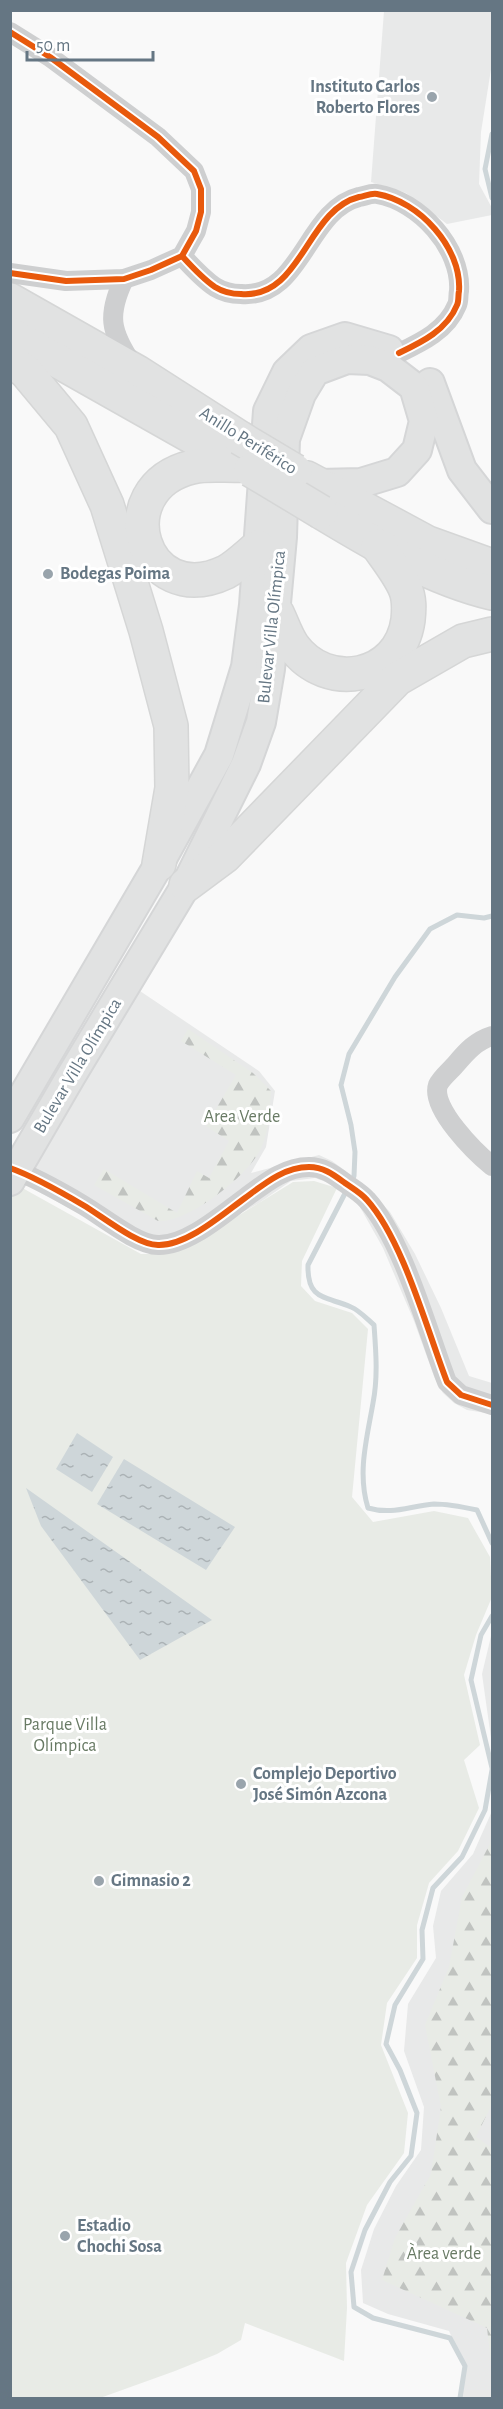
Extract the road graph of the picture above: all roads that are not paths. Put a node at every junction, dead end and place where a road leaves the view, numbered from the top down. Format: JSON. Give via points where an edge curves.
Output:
{"nodes":[{"id":1,"x":10,"y":32,"type":"edge"},
{"id":2,"x":182,"y":256,"type":"junction"},
{"id":3,"x":10,"y":273,"type":"edge"},
{"id":4,"x":124,"y":279,"type":"junction"},
{"id":5,"x":10,"y":300,"type":"edge"},
{"id":6,"x":10,"y":334,"type":"edge"},
{"id":7,"x":399,"y":353,"type":"junction"},
{"id":8,"x":10,"y":359,"type":"edge"},
{"id":9,"x":137,"y":372,"type":"junction"},
{"id":10,"x":245,"y":458,"type":"junction"},
{"id":11,"x":316,"y":491,"type":"junction"},
{"id":12,"x":492,"y":509,"type":"edge"},
{"id":13,"x":378,"y":546,"type":"junction"},
{"id":14,"x":258,"y":547,"type":"junction"},
{"id":15,"x":492,"y":566,"type":"edge"},
{"id":16,"x":492,"y":593,"type":"edge"},
{"id":17,"x":277,"y":613,"type":"junction"},
{"id":18,"x":492,"y":634,"type":"edge"},
{"id":19,"x":159,"y":864,"type":"junction"},
{"id":20,"x":186,"y":885,"type":"junction"},
{"id":21,"x":492,"y":1036,"type":"edge"},
{"id":22,"x":10,"y":1118,"type":"edge"},
{"id":23,"x":492,"y":1166,"type":"edge"},
{"id":24,"x":13,"y":1173,"type":"edge"},
{"id":25,"x":492,"y":1405,"type":"edge"}],
"edges":[{"from":1,"to":2,"type":"street","via":[[158,137],[194,171],[201,189],[201,212]]},
{"from":2,"to":4,"type":"street"},
{"from":2,"to":7,"type":"street","via":[[216,288],[230,294],[266,292],[279,283],[331,214],[347,200],[375,194],[399,201],[440,234],[453,257],[459,280],[458,304],[443,326],[425,341]]},
{"from":3,"to":4,"type":"street","via":[[66,281]]},
{"from":4,"to":9,"type":"street","via":[[114,300],[112,321],[118,344]]},
{"from":5,"to":9,"type":"highway","name":"Anillo Periférico"},
{"from":6,"to":10,"type":"highway","name":"Anillo Periférico"},
{"from":7,"to":12,"type":"main road","name":"Bulevar Villa Olímpica","via":[[418,364],[430,383],[462,470]]},
{"from":7,"to":14,"type":"main road","name":"Bulevar Villa Olímpica","via":[[345,337],[311,349],[287,372],[268,411]]},
{"from":8,"to":19,"type":"highway","via":[[26,372],[71,426],[107,505],[146,631],[171,726],[172,788]]},
{"from":9,"to":10,"type":"highway","name":"Anillo Periférico"},
{"from":10,"to":11,"type":"highway","name":"Anillo Periférico","bridge":true},
{"from":10,"to":14,"type":"highway","via":[[193,467],[169,477],[151,493],[142,514],[141,533],[147,554],[164,571],[185,580],[205,579],[228,571]]},
{"from":11,"to":13,"type":"highway","name":"Anillo Periférico"},
{"from":11,"to":15,"type":"highway","name":"Anillo Periférico","via":[[428,543]]},
{"from":11,"to":17,"type":"main road","name":"Bulevar Villa Olímpica","via":[[397,472],[417,450],[424,421],[414,387],[388,367],[370,360],[347,359],[315,371],[301,394],[285,439]]},
{"from":13,"to":16,"type":"highway","name":"Anillo Periférico","via":[[411,564]]},
{"from":13,"to":17,"type":"highway","via":[[405,589],[409,607],[406,630],[395,651],[378,667],[352,675],[329,673],[293,646]]},
{"from":14,"to":19,"type":"main road","name":"Bulevar Villa Olímpica","via":[[246,667],[234,713],[219,755]]},
{"from":17,"to":20,"type":"main road","name":"Bulevar Villa Olímpica","via":[[261,722],[246,764]]},
{"from":18,"to":20,"type":"highway","via":[[463,641],[397,679],[225,855]]},
{"from":19,"to":22,"type":"main road","name":"Bulevar Villa Olímpica"},
{"from":20,"to":24,"type":"main road","name":"Bulevar Villa Olímpica"},
{"from":21,"to":23,"type":"street","via":[[470,1048],[439,1084],[437,1097],[443,1112]]},
{"from":24,"to":25,"type":"street","via":[[81,1204],[139,1240],[157,1246],[191,1235],[287,1171],[310,1167],[334,1174],[365,1198],[400,1254],[447,1382],[461,1395]]}]}
